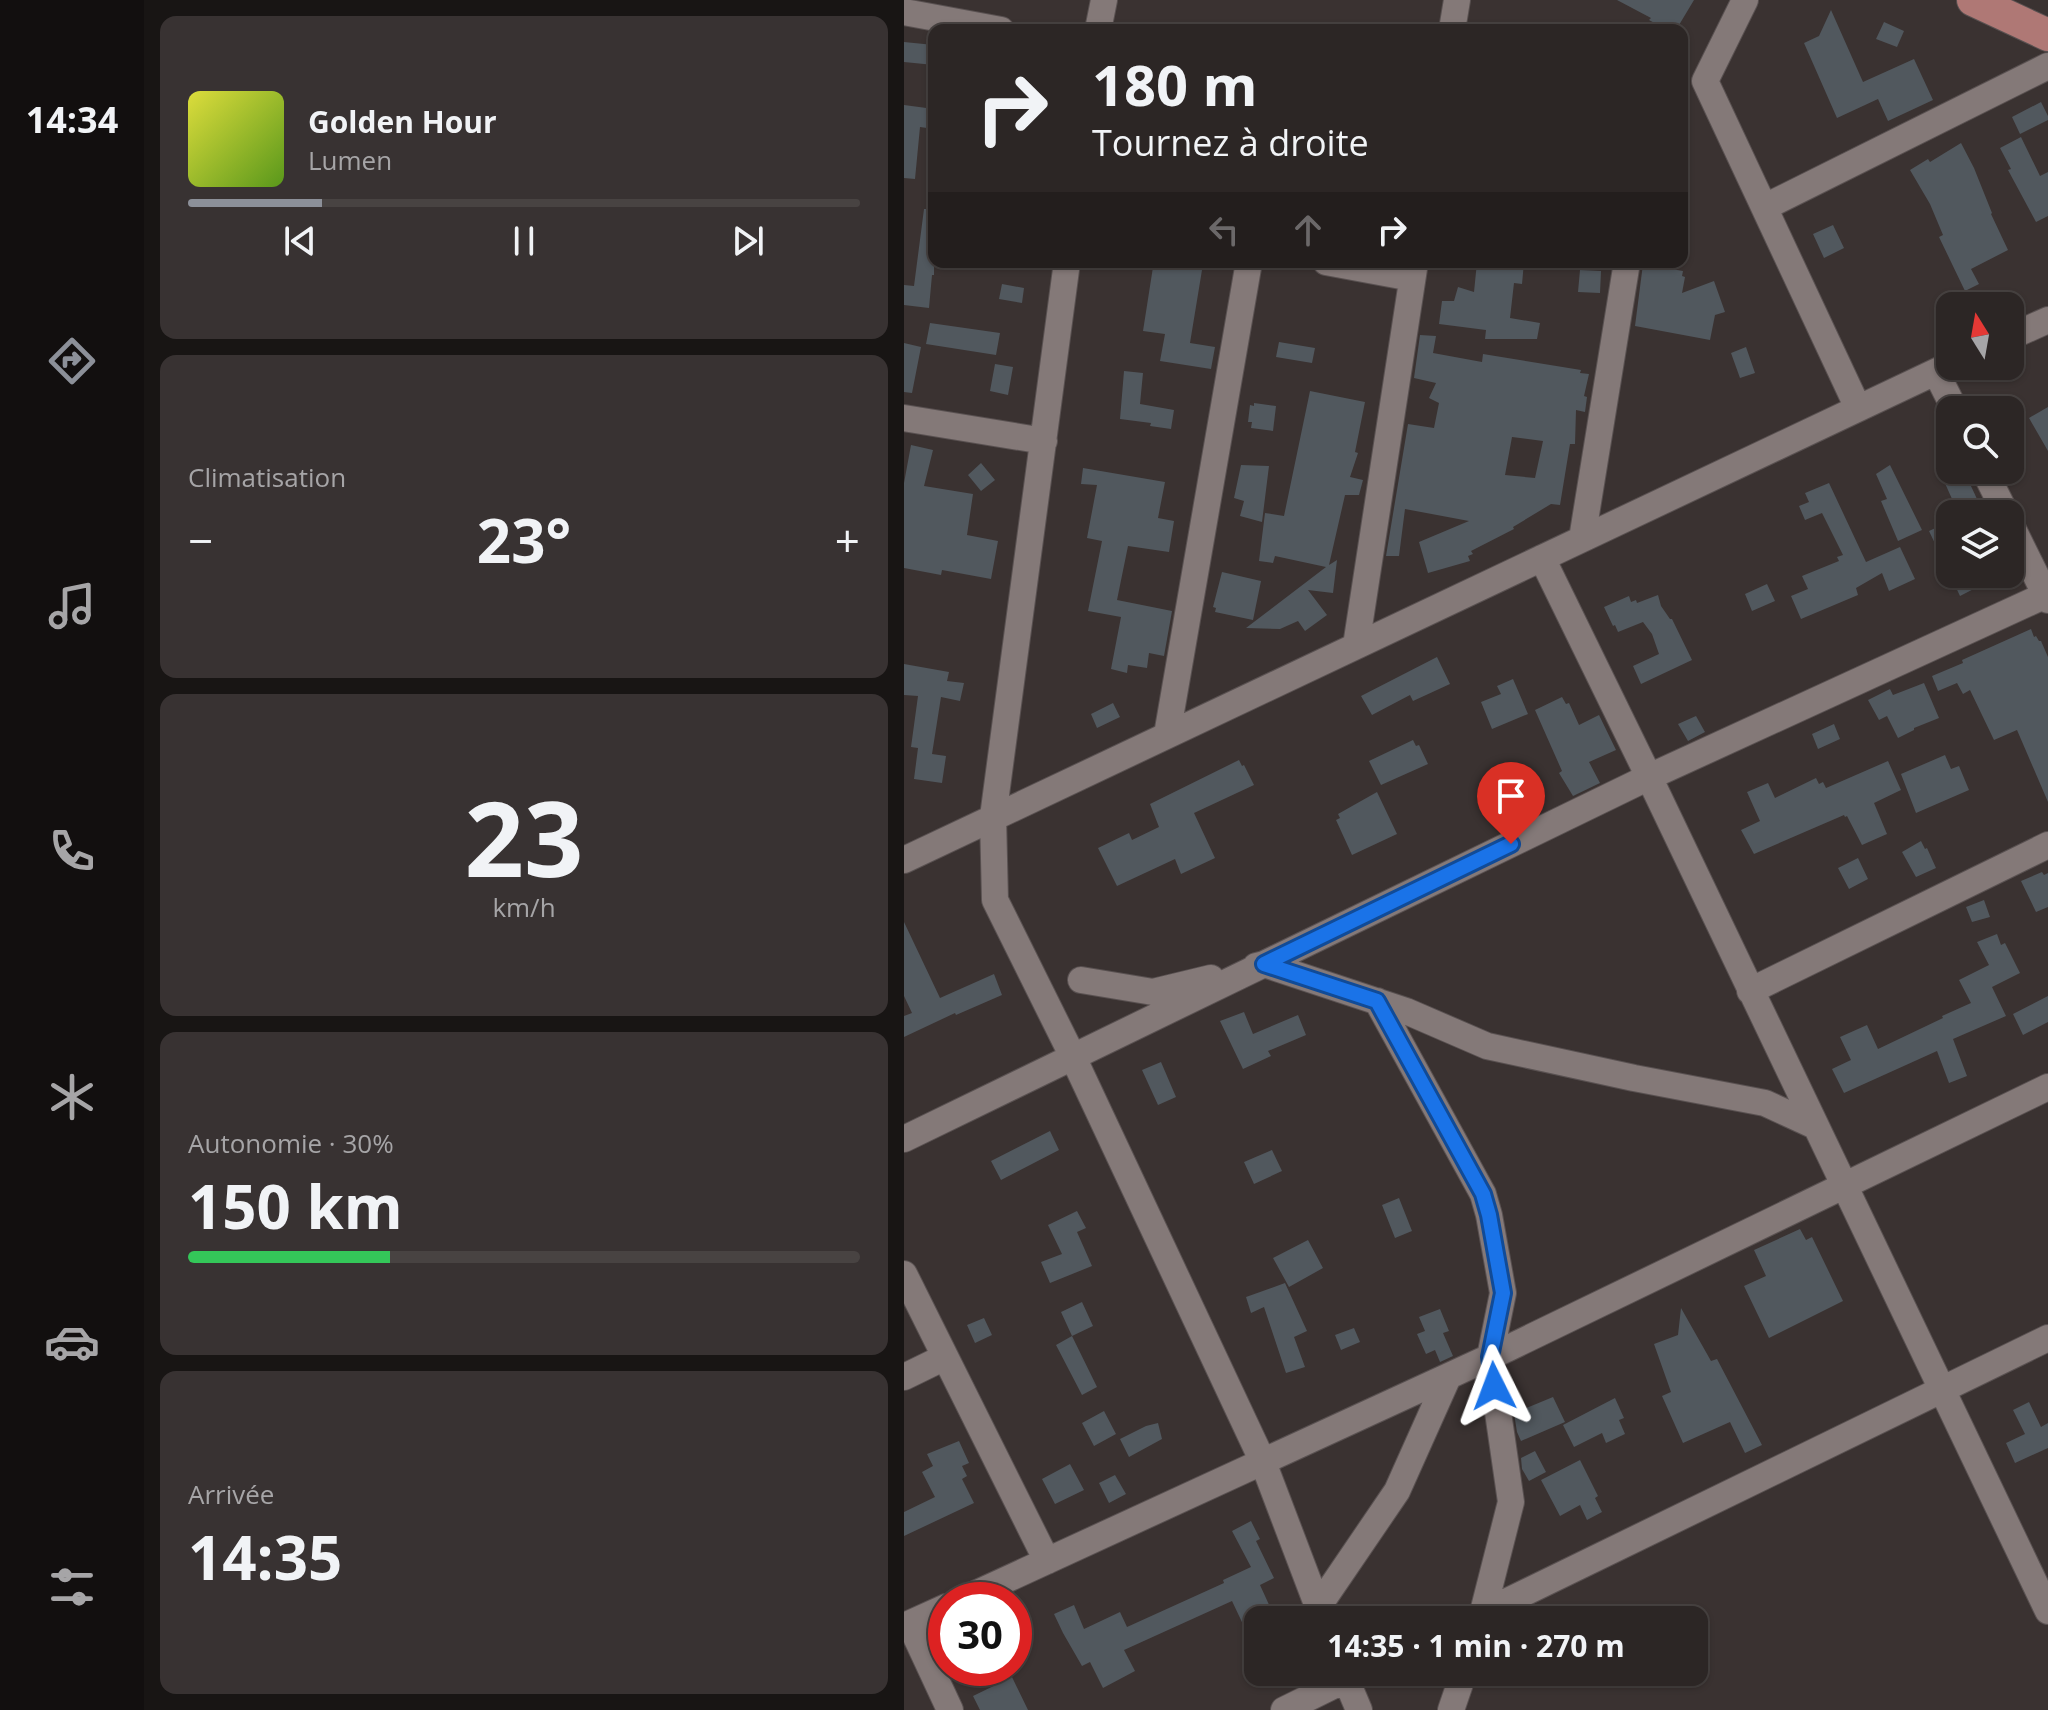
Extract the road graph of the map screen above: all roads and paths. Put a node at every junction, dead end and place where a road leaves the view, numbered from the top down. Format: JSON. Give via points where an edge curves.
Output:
{"nodes":[{"id":1,"x":1104,"y":0,"type":"edge"},
{"id":2,"x":1457,"y":0,"type":"edge"},
{"id":3,"x":1745,"y":0,"type":"edge"},
{"id":4,"x":1973,"y":0,"type":"edge"},
{"id":5,"x":904,"y":12,"type":"edge"},
{"id":6,"x":969,"y":24,"type":"edge"},
{"id":7,"x":1099,"y":24,"type":"edge"},
{"id":8,"x":1453,"y":24,"type":"edge"},
{"id":9,"x":2048,"y":35,"type":"edge"},
{"id":10,"x":2048,"y":66,"type":"edge"},
{"id":11,"x":1693,"y":80,"type":"edge"},
{"id":12,"x":1765,"y":207,"type":"junction"},
{"id":13,"x":1066,"y":268,"type":"edge"},
{"id":14,"x":1248,"y":268,"type":"edge"},
{"id":15,"x":1391,"y":268,"type":"edge"},
{"id":16,"x":1626,"y":268,"type":"edge"},
{"id":17,"x":1413,"y":270,"type":"edge"},
{"id":18,"x":2048,"y":320,"type":"edge"},
{"id":19,"x":2024,"y":331,"type":"edge"},
{"id":20,"x":1936,"y":371,"type":"edge"},
{"id":21,"x":1858,"y":408,"type":"junction"},
{"id":22,"x":904,"y":418,"type":"edge"},
{"id":23,"x":1044,"y":441,"type":"junction"},
{"id":24,"x":1582,"y":539,"type":"junction"},
{"id":25,"x":2024,"y":551,"type":"edge"},
{"id":26,"x":1542,"y":558,"type":"junction"},
{"id":27,"x":2047,"y":597,"type":"edge"},
{"id":28,"x":1356,"y":646,"type":"junction"},
{"id":29,"x":1167,"y":735,"type":"junction"},
{"id":30,"x":1649,"y":777,"type":"junction"},
{"id":31,"x":993,"y":817,"type":"junction"},
{"id":32,"x":2048,"y":845,"type":"edge"},
{"id":33,"x":904,"y":860,"type":"edge"},
{"id":34,"x":1264,"y":964,"type":"junction"},
{"id":35,"x":1081,"y":980,"type":"dead end"},
{"id":36,"x":1750,"y":991,"type":"junction"},
{"id":37,"x":1377,"y":1001,"type":"junction"},
{"id":38,"x":1073,"y":1057,"type":"junction"},
{"id":39,"x":2048,"y":1087,"type":"edge"},
{"id":40,"x":1815,"y":1126,"type":"junction"},
{"id":41,"x":904,"y":1139,"type":"edge"},
{"id":42,"x":1844,"y":1186,"type":"junction"},
{"id":43,"x":904,"y":1274,"type":"edge"},
{"id":44,"x":2048,"y":1338,"type":"edge"},
{"id":45,"x":945,"y":1357,"type":"junction"},
{"id":46,"x":1490,"y":1357,"type":"junction"},
{"id":47,"x":904,"y":1377,"type":"edge"},
{"id":48,"x":1448,"y":1377,"type":"junction"},
{"id":49,"x":1941,"y":1389,"type":"junction"},
{"id":50,"x":1263,"y":1462,"type":"junction"},
{"id":51,"x":1047,"y":1561,"type":"junction"},
{"id":52,"x":1001,"y":1582,"type":"edge"},
{"id":53,"x":1317,"y":1606,"type":"edge"},
{"id":54,"x":1324,"y":1606,"type":"edge"},
{"id":55,"x":1481,"y":1606,"type":"edge"},
{"id":56,"x":1500,"y":1606,"type":"edge"},
{"id":57,"x":2048,"y":1611,"type":"edge"},
{"id":58,"x":928,"y":1615,"type":"edge"},
{"id":59,"x":907,"y":1625,"type":"edge"},
{"id":60,"x":1329,"y":1686,"type":"edge"},
{"id":61,"x":1353,"y":1686,"type":"edge"},
{"id":62,"x":1459,"y":1686,"type":"edge"},
{"id":63,"x":950,"y":1710,"type":"edge"},
{"id":64,"x":1284,"y":1710,"type":"edge"},
{"id":65,"x":1359,"y":1710,"type":"edge"},
{"id":66,"x":1451,"y":1710,"type":"edge"}],
"edges":[{"from":1,"to":7,"type":"street"},
{"from":2,"to":8,"type":"street"},
{"from":3,"to":11,"type":"street"},
{"from":4,"to":9,"type":"main road"},
{"from":5,"to":6,"type":"street"},
{"from":10,"to":12,"type":"street"},
{"from":11,"to":12,"type":"street"},
{"from":12,"to":21,"type":"street"},
{"from":13,"to":23,"type":"street"},
{"from":14,"to":29,"type":"street"},
{"from":15,"to":17,"type":"street"},
{"from":16,"to":24,"type":"street"},
{"from":17,"to":28,"type":"street"},
{"from":18,"to":19,"type":"street"},
{"from":20,"to":21,"type":"street"},
{"from":21,"to":24,"type":"street"},
{"from":22,"to":23,"type":"street"},
{"from":23,"to":31,"type":"street"},
{"from":24,"to":26,"type":"street"},
{"from":25,"to":27,"type":"street"},
{"from":26,"to":28,"type":"street"},
{"from":26,"to":30,"type":"street"},
{"from":27,"to":30,"type":"street"},
{"from":28,"to":29,"type":"street"},
{"from":29,"to":31,"type":"street"},
{"from":30,"to":34,"type":"street"},
{"from":30,"to":36,"type":"street"},
{"from":31,"to":33,"type":"street"},
{"from":31,"to":38,"type":"street","via":[[995,900]]},
{"from":32,"to":36,"type":"street"},
{"from":34,"to":35,"type":"street","via":[[1153,992]]},
{"from":34,"to":37,"type":"street"},
{"from":34,"to":38,"type":"street"},
{"from":36,"to":40,"type":"street"},
{"from":37,"to":40,"type":"street","via":[[1487,1046],[1765,1103]]},
{"from":37,"to":46,"type":"street","via":[[1483,1194],[1503,1293]]},
{"from":38,"to":41,"type":"street"},
{"from":38,"to":50,"type":"street"},
{"from":39,"to":42,"type":"street"},
{"from":40,"to":42,"type":"street"},
{"from":42,"to":46,"type":"street"},
{"from":42,"to":49,"type":"street"},
{"from":43,"to":45,"type":"street"},
{"from":44,"to":49,"type":"street"},
{"from":45,"to":47,"type":"street"},
{"from":45,"to":51,"type":"street"},
{"from":46,"to":48,"type":"street"},
{"from":46,"to":55,"type":"street","via":[[1511,1502]]},
{"from":48,"to":50,"type":"street"},
{"from":48,"to":54,"type":"street","via":[[1397,1491]]},
{"from":49,"to":56,"type":"street"},
{"from":49,"to":57,"type":"street"},
{"from":50,"to":51,"type":"street"},
{"from":50,"to":53,"type":"street"},
{"from":51,"to":52,"type":"street"},
{"from":58,"to":59,"type":"street"},
{"from":59,"to":63,"type":"street"},
{"from":60,"to":64,"type":"street"},
{"from":61,"to":65,"type":"street"},
{"from":62,"to":66,"type":"street"}]}
